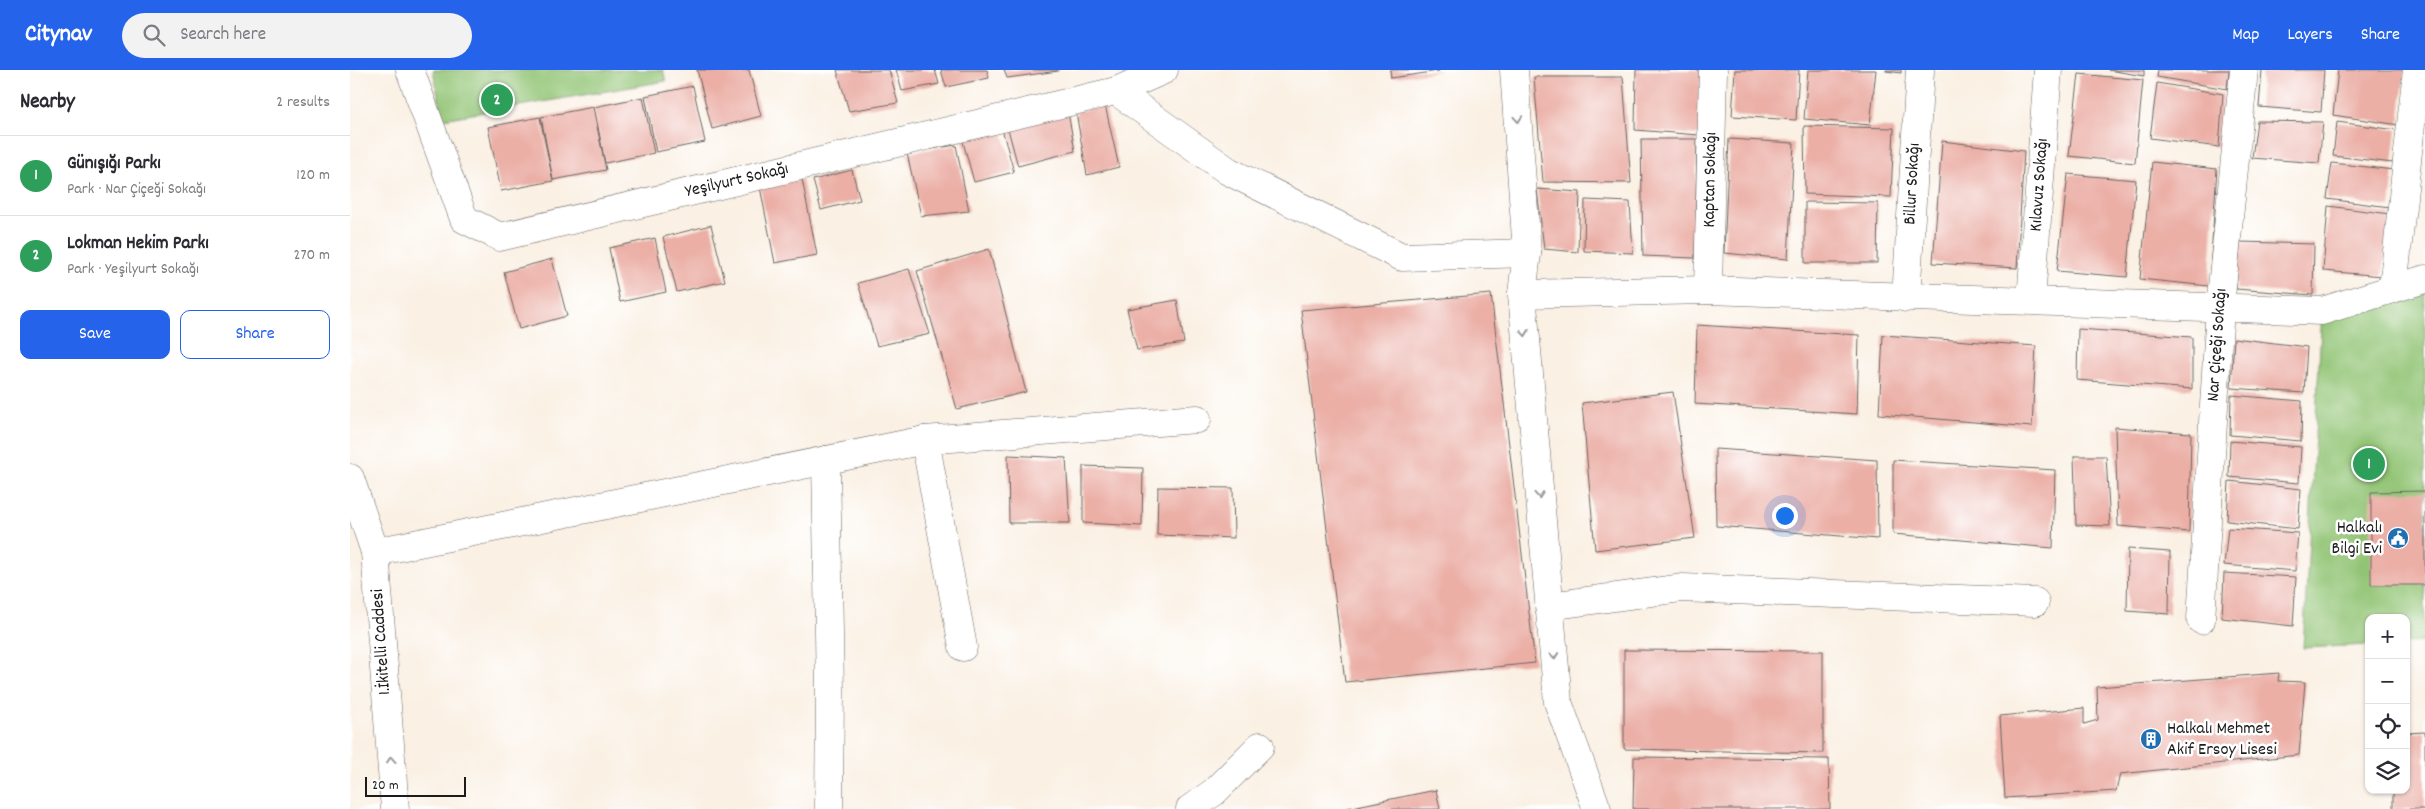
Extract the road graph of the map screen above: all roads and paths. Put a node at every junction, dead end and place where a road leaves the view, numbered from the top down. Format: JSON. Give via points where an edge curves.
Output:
{"nodes":[{"id":1,"x":410,"y":70,"type":"edge"},
{"id":2,"x":1164,"y":70,"type":"edge"},
{"id":3,"x":1514,"y":70,"type":"edge"},
{"id":4,"x":1713,"y":70,"type":"edge"},
{"id":5,"x":1920,"y":70,"type":"edge"},
{"id":6,"x":2048,"y":70,"type":"edge"},
{"id":7,"x":2244,"y":70,"type":"edge"},
{"id":8,"x":2417,"y":70,"type":"edge"},
{"id":9,"x":1116,"y":91,"type":"junction"},
{"id":10,"x":1527,"y":253,"type":"junction"},
{"id":11,"x":2425,"y":279,"type":"edge"},
{"id":12,"x":2393,"y":288,"type":"junction"},
{"id":13,"x":1708,"y":290,"type":"junction"},
{"id":14,"x":1522,"y":294,"type":"junction"},
{"id":15,"x":1906,"y":298,"type":"junction"},
{"id":16,"x":2031,"y":300,"type":"junction"},
{"id":17,"x":2220,"y":307,"type":"junction"},
{"id":18,"x":1197,"y":419,"type":"dead end"},
{"id":19,"x":925,"y":440,"type":"junction"},
{"id":20,"x":826,"y":460,"type":"junction"},
{"id":21,"x":350,"y":478,"type":"edge"},
{"id":22,"x":376,"y":552,"type":"junction"},
{"id":23,"x":2035,"y":602,"type":"dead end"},
{"id":24,"x":1549,"y":606,"type":"junction"},
{"id":25,"x":2201,"y":620,"type":"dead end"},
{"id":26,"x":963,"y":647,"type":"dead end"},
{"id":27,"x":1260,"y":746,"type":"dead end"},
{"id":28,"x":395,"y":809,"type":"edge"},
{"id":29,"x":828,"y":809,"type":"edge"},
{"id":30,"x":1190,"y":809,"type":"edge"},
{"id":31,"x":1597,"y":809,"type":"edge"}],
"edges":[{"from":1,"to":9,"type":"street","name":"Yeşilyurt Sokağı","via":[[464,219],[500,237]]},
{"from":2,"to":9,"type":"street","name":"Yeşilyurt Sokağı"},
{"from":3,"to":10,"type":"street","one_way":true},
{"from":4,"to":13,"type":"street","name":"Kaptan Sokağı"},
{"from":5,"to":15,"type":"street","name":"Billur Sokağı"},
{"from":6,"to":16,"type":"street","name":"Kılavuz Sokağı"},
{"from":7,"to":17,"type":"street","name":"Nar Çiçeği Sokağı"},
{"from":8,"to":12,"type":"street"},
{"from":9,"to":10,"type":"street","via":[[1228,171],[1402,257]]},
{"from":10,"to":14,"type":"street"},
{"from":11,"to":12,"type":"street"},
{"from":12,"to":17,"type":"street","via":[[2322,311]]},
{"from":13,"to":14,"type":"street"},
{"from":13,"to":15,"type":"street"},
{"from":14,"to":24,"type":"street","one_way":true},
{"from":15,"to":16,"type":"street"},
{"from":16,"to":17,"type":"street"},
{"from":17,"to":25,"type":"street","name":"Nar Çiçeği Sokağı"},
{"from":18,"to":19,"type":"street"},
{"from":19,"to":20,"type":"street"},
{"from":19,"to":26,"type":"street"},
{"from":20,"to":22,"type":"street"},
{"from":20,"to":29,"type":"street","via":[[830,691]]},
{"from":21,"to":22,"type":"street","name":"1.İkitelli Caddesi"},
{"from":28,"to":22,"type":"street","name":"1.İkitelli Caddesi","one_way":true},
{"from":23,"to":24,"type":"street","via":[[1682,588]]},
{"from":24,"to":31,"type":"street","one_way":true,"via":[[1558,702]]},
{"from":27,"to":30,"type":"street","via":[[1214,792]]}]}
